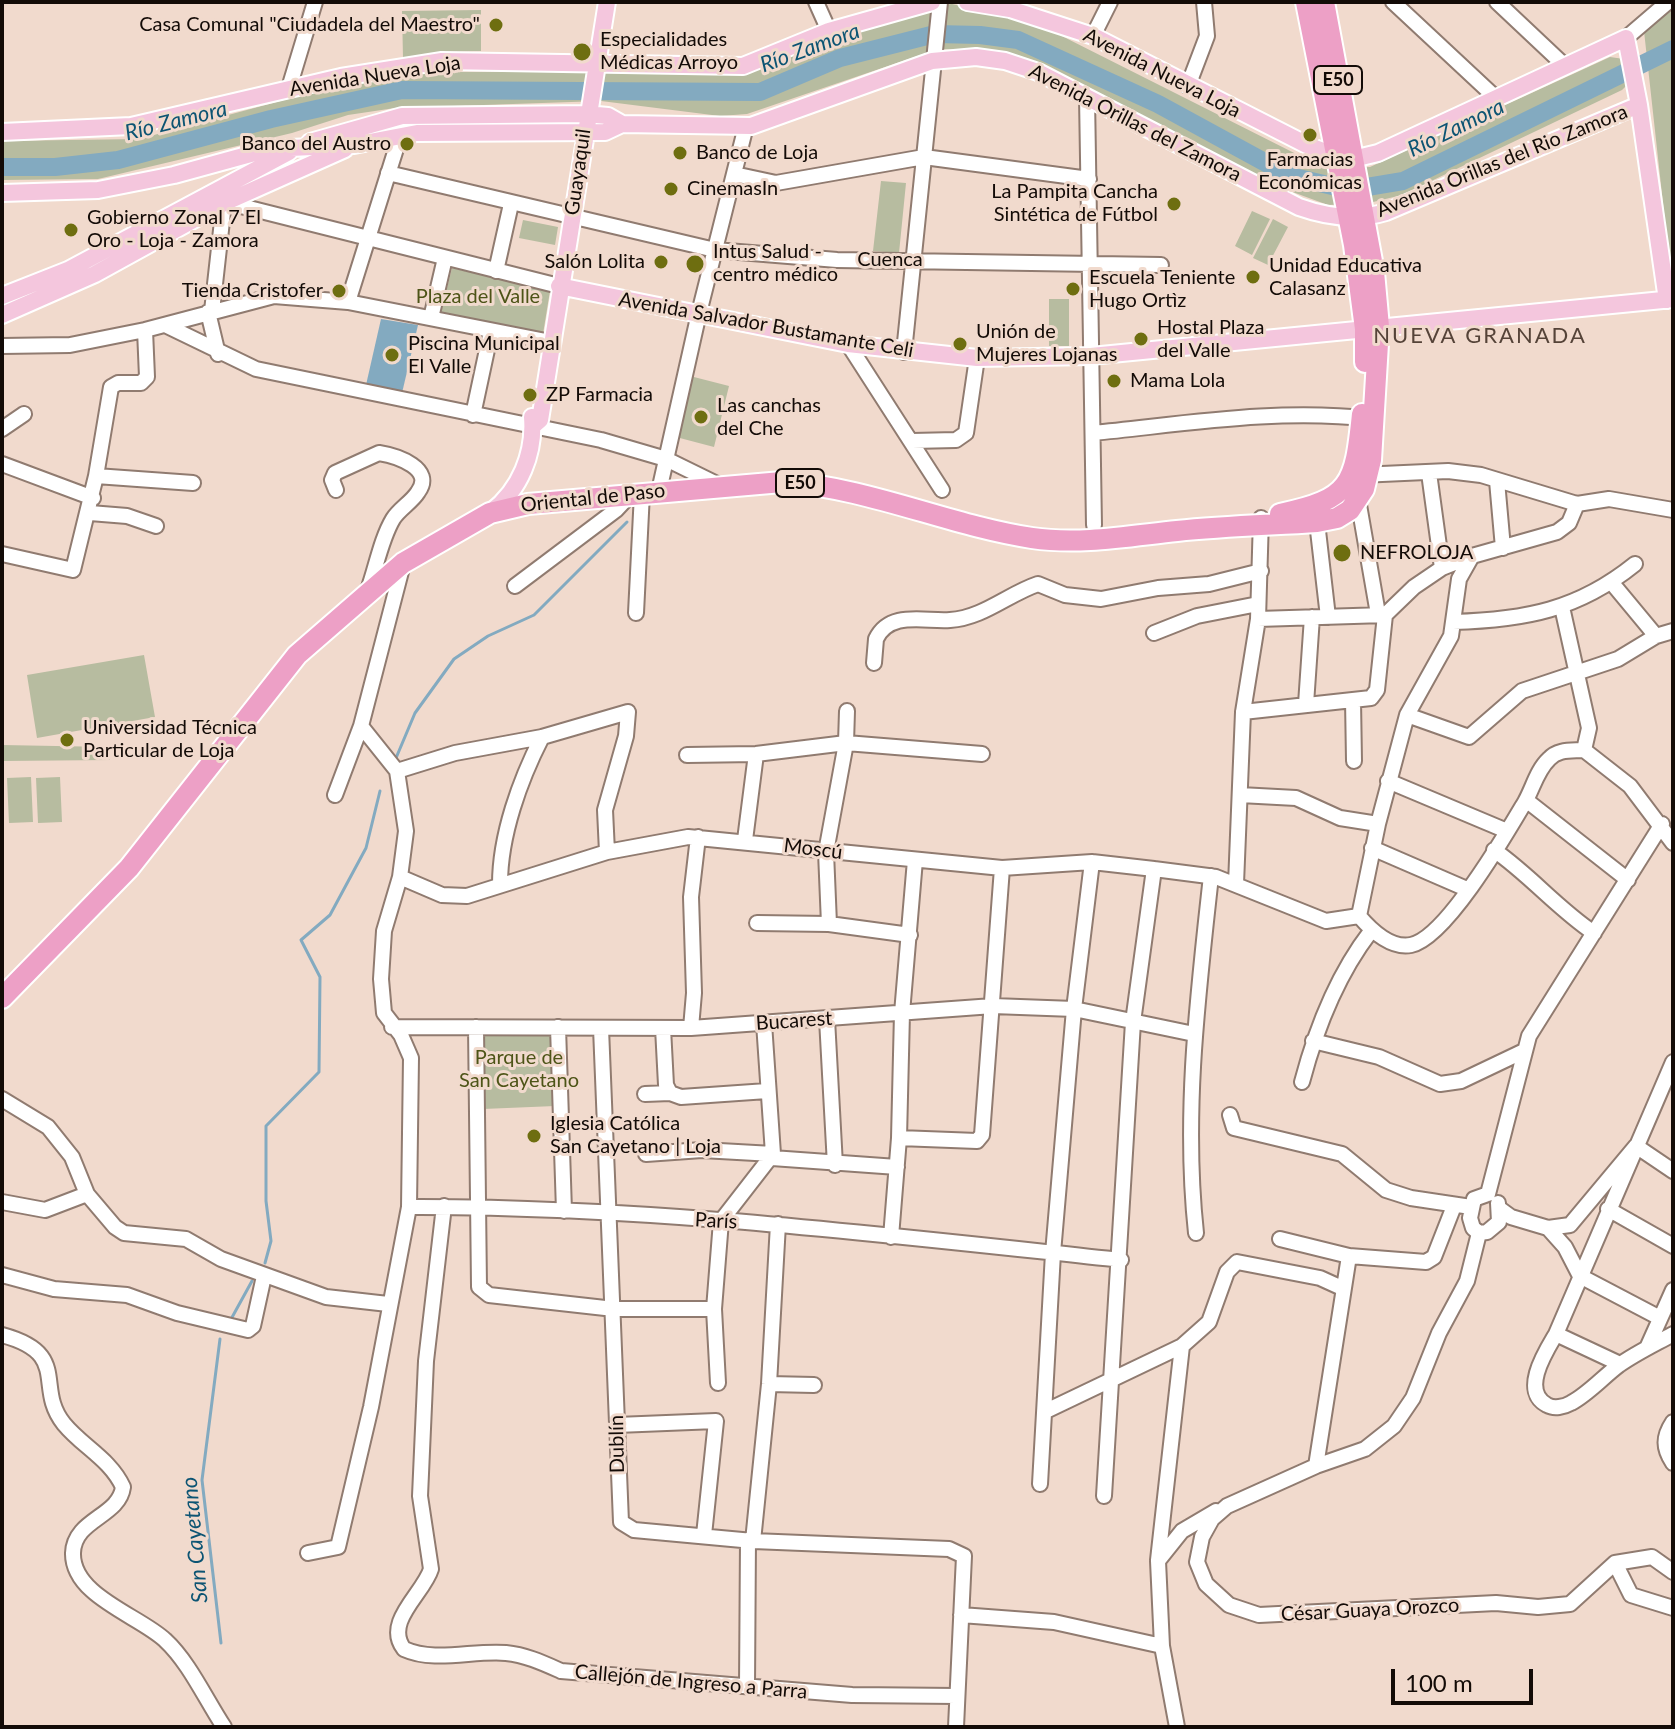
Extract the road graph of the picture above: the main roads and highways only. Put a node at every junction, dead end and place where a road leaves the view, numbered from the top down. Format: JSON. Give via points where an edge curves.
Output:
{"nodes":[{"id":1,"x":607,"y":2,"type":"edge"},
{"id":2,"x":932,"y":2,"type":"edge"},
{"id":3,"x":967,"y":2,"type":"edge"},
{"id":4,"x":1316,"y":6,"type":"edge"},
{"id":5,"x":597,"y":63,"type":"junction"},
{"id":6,"x":1639,"y":105,"type":"junction"},
{"id":7,"x":586,"y":114,"type":"junction"},
{"id":8,"x":622,"y":124,"type":"junction"},
{"id":9,"x":2,"y":132,"type":"edge"},
{"id":10,"x":584,"y":132,"type":"junction"},
{"id":11,"x":354,"y":145,"type":"junction"},
{"id":12,"x":298,"y":148,"type":"junction"},
{"id":13,"x":1345,"y":162,"type":"junction"},
{"id":14,"x":2,"y":193,"type":"edge"},
{"id":15,"x":1356,"y":214,"type":"junction"},
{"id":16,"x":559,"y":286,"type":"junction"},
{"id":17,"x":2,"y":296,"type":"edge"},
{"id":18,"x":1670,"y":299,"type":"edge"},
{"id":19,"x":2,"y":315,"type":"edge"},
{"id":20,"x":1372,"y":328,"type":"junction"},
{"id":21,"x":1360,"y":475,"type":"junction"},
{"id":22,"x":490,"y":513,"type":"junction"},
{"id":23,"x":1260,"y":521,"type":"junction"},
{"id":24,"x":2,"y":998,"type":"edge"}],
"edges":[{"from":1,"to":5,"type":"main road","name":"Guayaquil"},
{"from":2,"to":5,"type":"main road","name":"Avenida Nueva Loja","via":[[829,31],[743,66]]},
{"from":3,"to":13,"type":"main road","name":"Avenida Nueva Loja","via":[[1010,9],[1093,36]]},
{"from":4,"to":13,"type":"highway","number":"E50"},
{"from":5,"to":7,"type":"main road","name":"Guayaquil"},
{"from":5,"to":9,"type":"main road","name":"Avenida Nueva Loja","via":[[442,61],[289,88],[131,126]]},
{"from":6,"to":13,"type":"main road","via":[[1627,46],[1565,66],[1378,153]]},
{"from":6,"to":15,"type":"main road","name":"Avenida Orillas del Rio Zamora","via":[[1386,212]]},
{"from":6,"to":18,"type":"main road"},
{"from":7,"to":8,"type":"main road","name":"Avenida Orillas del Zamora"},
{"from":7,"to":10,"type":"main road","name":"Guayaquil"},
{"from":7,"to":12,"type":"main road","name":"Avenida Orillas del Zamora","via":[[402,116]]},
{"from":8,"to":10,"type":"main road","name":"Avenida Orillas del Zamora","via":[[605,132]]},
{"from":8,"to":15,"type":"main road","name":"Avenida Orillas del Zamora","via":[[746,126],[932,61],[976,57],[1038,72],[1299,207]]},
{"from":10,"to":11,"type":"main road","name":"Avenida Orillas del Zamora","via":[[400,136]]},
{"from":10,"to":16,"type":"main road","name":"Guayaquil"},
{"from":11,"to":12,"type":"main road","name":"Avenida Orillas del Zamora"},
{"from":11,"to":19,"type":"main road","via":[[224,203],[95,274]]},
{"from":12,"to":14,"type":"main road","name":"Avenida Orillas del Zamora","via":[[269,149],[98,190]]},
{"from":12,"to":17,"type":"main road","via":[[68,270]]},
{"from":13,"to":15,"type":"highway","number":"E50"},
{"from":15,"to":20,"type":"highway","number":"E50"},
{"from":16,"to":20,"type":"main road","name":"Avenida Salvador Bustamante Celi","via":[[848,344],[977,358],[1091,356]]},
{"from":16,"to":22,"type":"main road","name":"Guayaquil","via":[[522,474]]},
{"from":18,"to":20,"type":"main road","name":"Avenida Salvador Bustamante Celi"},
{"from":20,"to":21,"type":"highway","number":"E50"},
{"from":21,"to":23,"type":"highway","number":"E50","via":[[1331,501]]},
{"from":21,"to":23,"type":"highway","number":"E50","via":[[1358,499],[1337,518]]},
{"from":22,"to":23,"type":"highway","name":"Oriental de Paso","number":"E50","via":[[528,504],[719,485],[813,484],[1049,540]]},
{"from":22,"to":24,"type":"highway","name":"Oriental de Paso","number":"E50","via":[[403,563],[297,655],[129,868]]}]}
